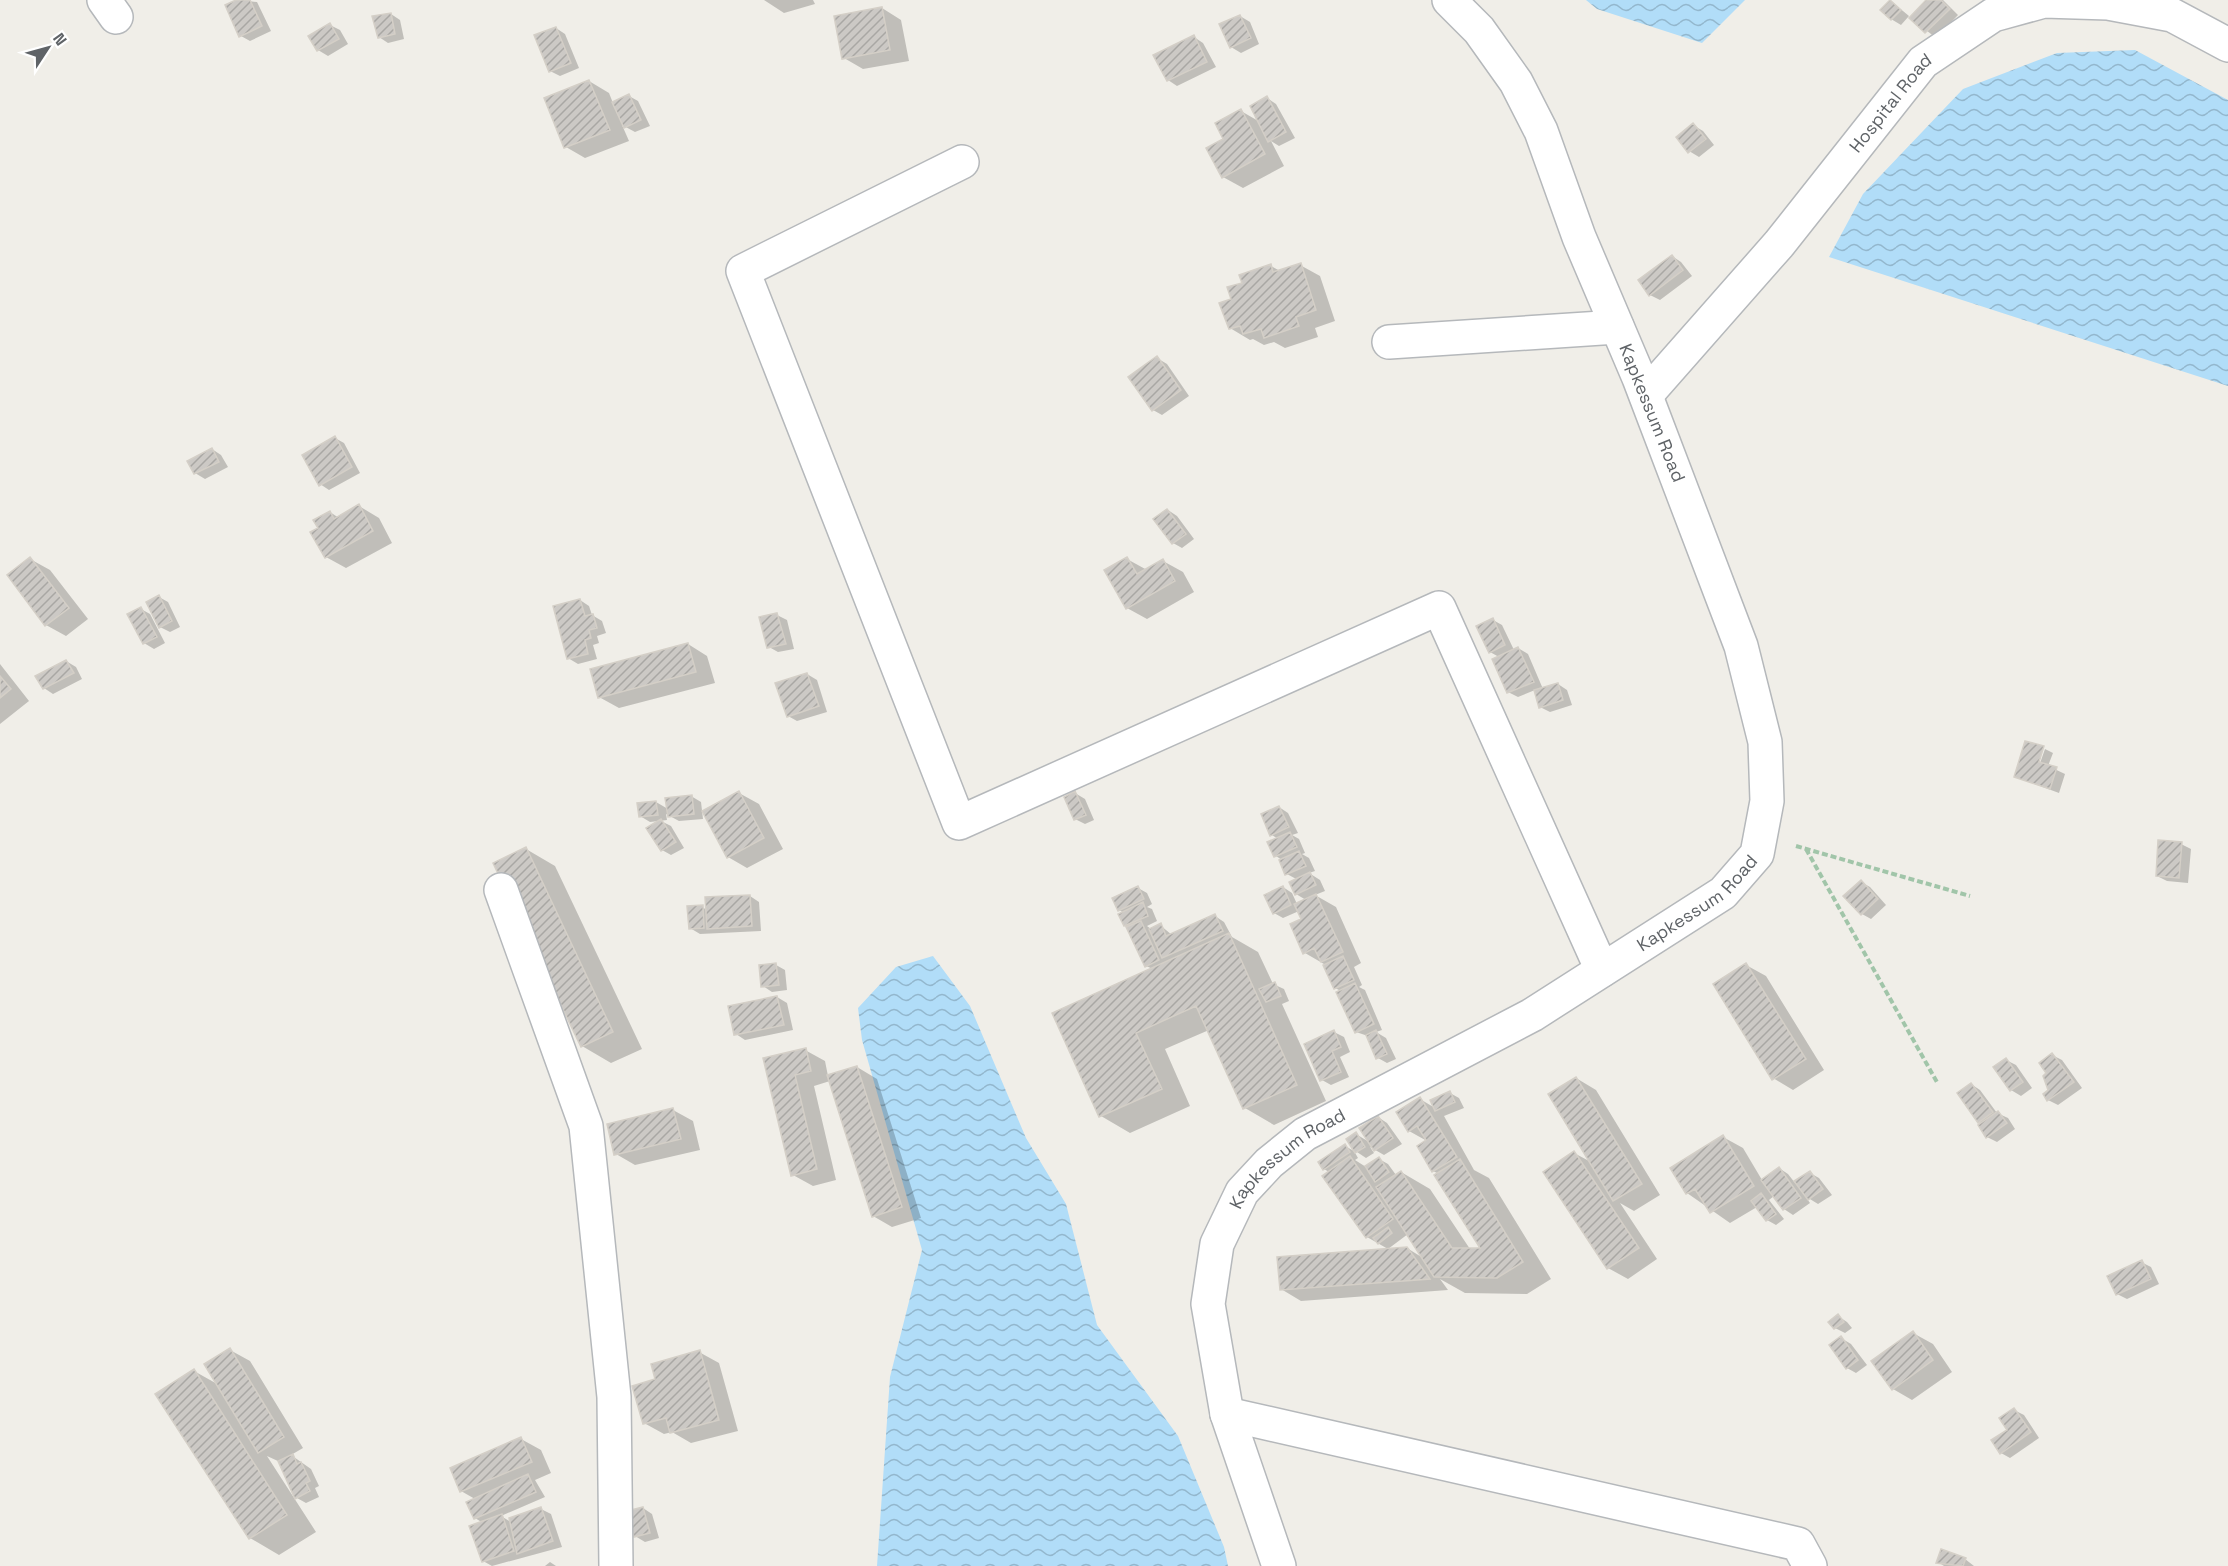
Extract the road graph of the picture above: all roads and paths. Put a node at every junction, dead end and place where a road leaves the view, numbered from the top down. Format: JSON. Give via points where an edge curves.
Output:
{"nodes":[{"id":1,"x":1449,"y":0,"type":"edge"},
{"id":2,"x":2017,"y":4,"type":"edge"},
{"id":3,"x":2228,"y":45,"type":"edge"},
{"id":4,"x":962,"y":162,"type":"dead end"},
{"id":5,"x":1617,"y":327,"type":"junction"},
{"id":6,"x":1389,"y":342,"type":"dead end"},
{"id":7,"x":1646,"y":395,"type":"junction"},
{"id":8,"x":1761,"y":836,"type":"junction"},
{"id":9,"x":1806,"y":849,"type":"junction"},
{"id":10,"x":501,"y":890,"type":"dead end"},
{"id":11,"x":1970,"y":896,"type":"dead end"},
{"id":12,"x":1602,"y":970,"type":"junction"},
{"id":13,"x":1938,"y":1084,"type":"dead end"},
{"id":14,"x":1227,"y":1414,"type":"junction"},
{"id":15,"x":616,"y":1566,"type":"edge"},
{"id":16,"x":1278,"y":1566,"type":"edge"},
{"id":17,"x":1810,"y":1566,"type":"edge"}],
"edges":[{"from":1,"to":5,"type":"street","name":"Kapkessum Road","via":[[1479,30],[1516,82],[1541,131]]},
{"from":2,"to":3,"type":"street","name":"Hospital Road","via":[[2108,3],[2172,15]]},
{"from":2,"to":7,"type":"street","name":"Hospital Road","via":[[1993,15],[1923,62],[1779,244]]},
{"from":4,"to":12,"type":"street","via":[[743,271],[959,823],[1440,608]]},
{"from":5,"to":6,"type":"street"},
{"from":5,"to":7,"type":"street","name":"Kapkessum Road"},
{"from":7,"to":8,"type":"street","name":"Kapkessum Road","via":[[1741,646],[1765,742],[1767,801]]},
{"from":8,"to":9,"type":"path"},
{"from":8,"to":12,"type":"street","name":"Kapkessum Road","via":[[1757,855],[1723,893]]},
{"from":9,"to":11,"type":"path"},
{"from":9,"to":13,"type":"path"},
{"from":10,"to":15,"type":"street","via":[[586,1126],[614,1397]]},
{"from":12,"to":14,"type":"street","name":"Kapkessum Road","via":[[1532,1015],[1305,1134],[1269,1162],[1242,1192],[1217,1244],[1208,1304]]},
{"from":14,"to":16,"type":"street","name":"Kapkessum Road"},
{"from":14,"to":17,"type":"street","via":[[1798,1544]]}]}
